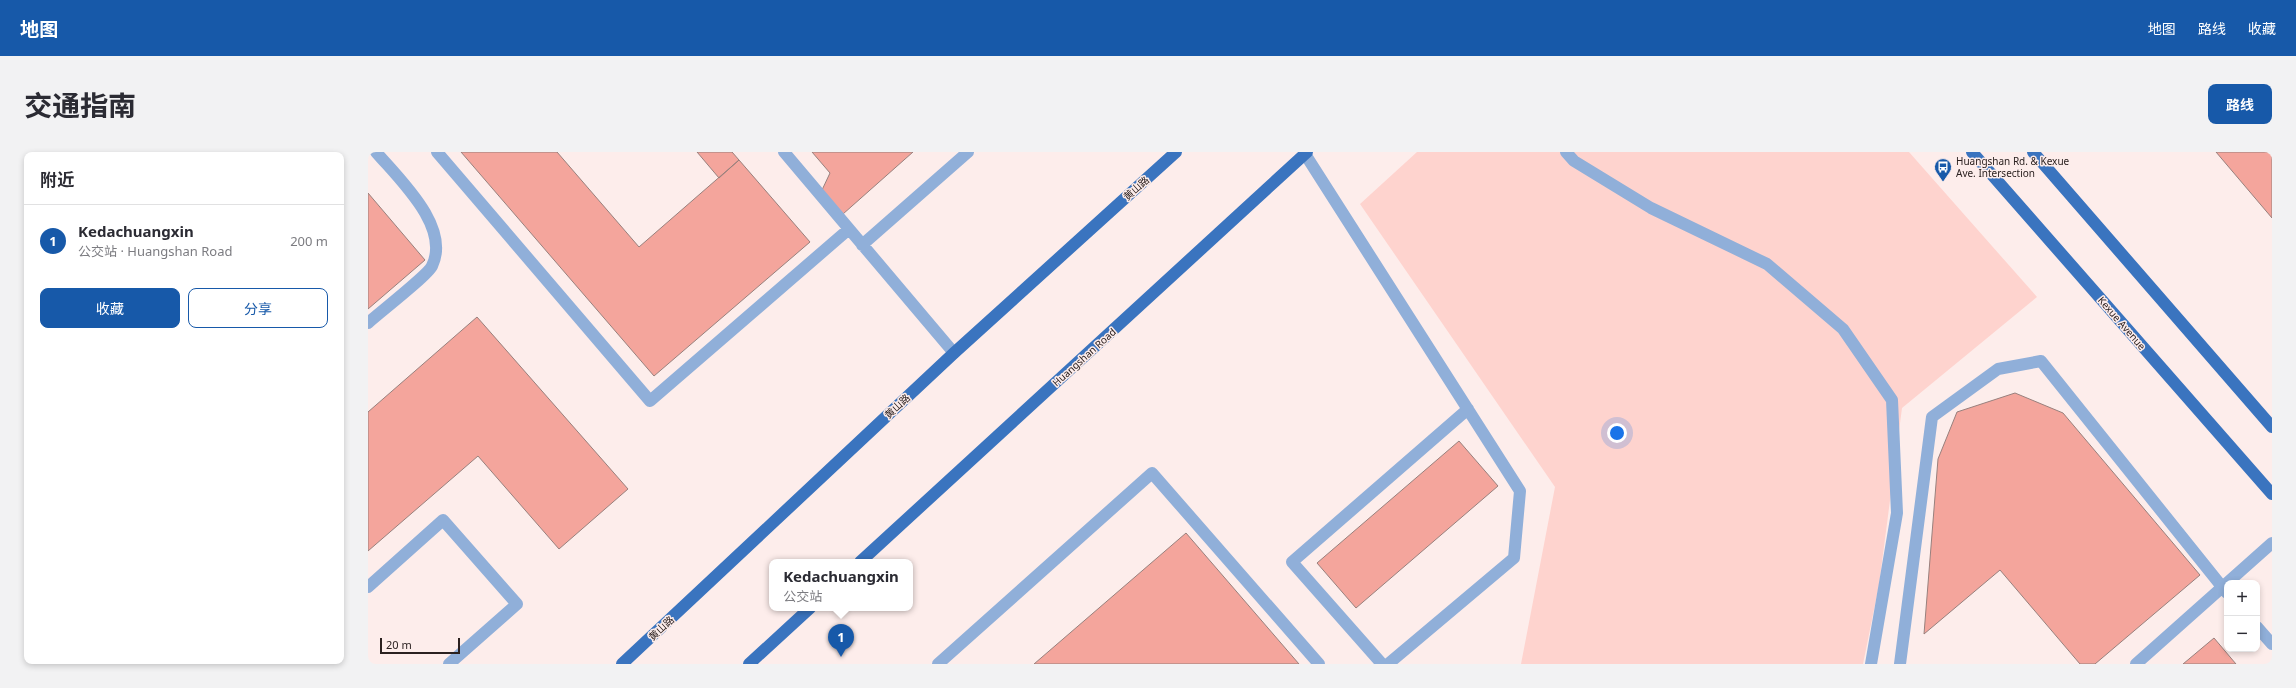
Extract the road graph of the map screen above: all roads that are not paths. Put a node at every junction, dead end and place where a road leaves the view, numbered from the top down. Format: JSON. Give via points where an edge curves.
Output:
{"nodes":[{"id":1,"x":376,"y":152,"type":"edge"},
{"id":2,"x":437,"y":152,"type":"edge"},
{"id":3,"x":784,"y":152,"type":"edge"},
{"id":4,"x":968,"y":152,"type":"edge"},
{"id":5,"x":1176,"y":152,"type":"edge"},
{"id":6,"x":1566,"y":152,"type":"edge"},
{"id":7,"x":1972,"y":152,"type":"edge"},
{"id":8,"x":2033,"y":152,"type":"edge"},
{"id":9,"x":1306,"y":153,"type":"edge"},
{"id":10,"x":849,"y":229,"type":"junction"},
{"id":11,"x":862,"y":244,"type":"junction"},
{"id":12,"x":368,"y":323,"type":"edge"},
{"id":13,"x":954,"y":353,"type":"junction"},
{"id":14,"x":1468,"y":409,"type":"junction"},
{"id":15,"x":2272,"y":427,"type":"edge"},
{"id":16,"x":2272,"y":494,"type":"edge"},
{"id":17,"x":2272,"y":543,"type":"edge"},
{"id":18,"x":863,"y":559,"type":"edge"},
{"id":19,"x":2235,"y":580,"type":"edge"},
{"id":20,"x":368,"y":587,"type":"edge"},
{"id":21,"x":2224,"y":589,"type":"edge"},
{"id":22,"x":2224,"y":591,"type":"edge"},
{"id":23,"x":807,"y":611,"type":"edge"},
{"id":24,"x":2260,"y":630,"type":"edge"},
{"id":25,"x":2272,"y":644,"type":"edge"},
{"id":26,"x":449,"y":664,"type":"edge"},
{"id":27,"x":622,"y":664,"type":"edge"},
{"id":28,"x":749,"y":664,"type":"edge"},
{"id":29,"x":938,"y":664,"type":"edge"},
{"id":30,"x":1319,"y":664,"type":"edge"},
{"id":31,"x":1382,"y":664,"type":"edge"},
{"id":32,"x":1388,"y":664,"type":"edge"},
{"id":33,"x":1871,"y":664,"type":"edge"},
{"id":34,"x":1900,"y":664,"type":"edge"},
{"id":35,"x":2136,"y":664,"type":"edge"}],
"edges":[{"from":1,"to":12,"type":"lane","via":[[426,211],[437,249],[432,267]]},
{"from":2,"to":10,"type":"lane","via":[[650,400]]},
{"from":3,"to":10,"type":"lane"},
{"from":4,"to":11,"type":"lane"},
{"from":5,"to":13,"type":"main road","name":"黄山路"},
{"from":6,"to":33,"type":"lane","via":[[1574,161],[1651,208],[1767,264],[1843,329],[1892,400],[1897,513]]},
{"from":7,"to":16,"type":"main road","name":"Kexue Avenue"},
{"from":8,"to":15,"type":"main road"},
{"from":9,"to":14,"type":"lane"},
{"from":9,"to":18,"type":"main road","name":"Huangshan Road"},
{"from":10,"to":11,"type":"lane"},
{"from":11,"to":13,"type":"lane"},
{"from":13,"to":27,"type":"main road","name":"黄山路"},
{"from":14,"to":31,"type":"lane","via":[[1292,562]]},
{"from":14,"to":32,"type":"lane","via":[[1520,491],[1514,558]]},
{"from":17,"to":19,"type":"lane"},
{"from":20,"to":26,"type":"lane","via":[[443,520],[517,604]]},
{"from":21,"to":34,"type":"lane","via":[[2041,361],[1998,369],[1932,417]]},
{"from":22,"to":35,"type":"lane"},
{"from":23,"to":28,"type":"main road"},
{"from":24,"to":25,"type":"lane"},
{"from":29,"to":30,"type":"lane","via":[[1152,473]]}]}
